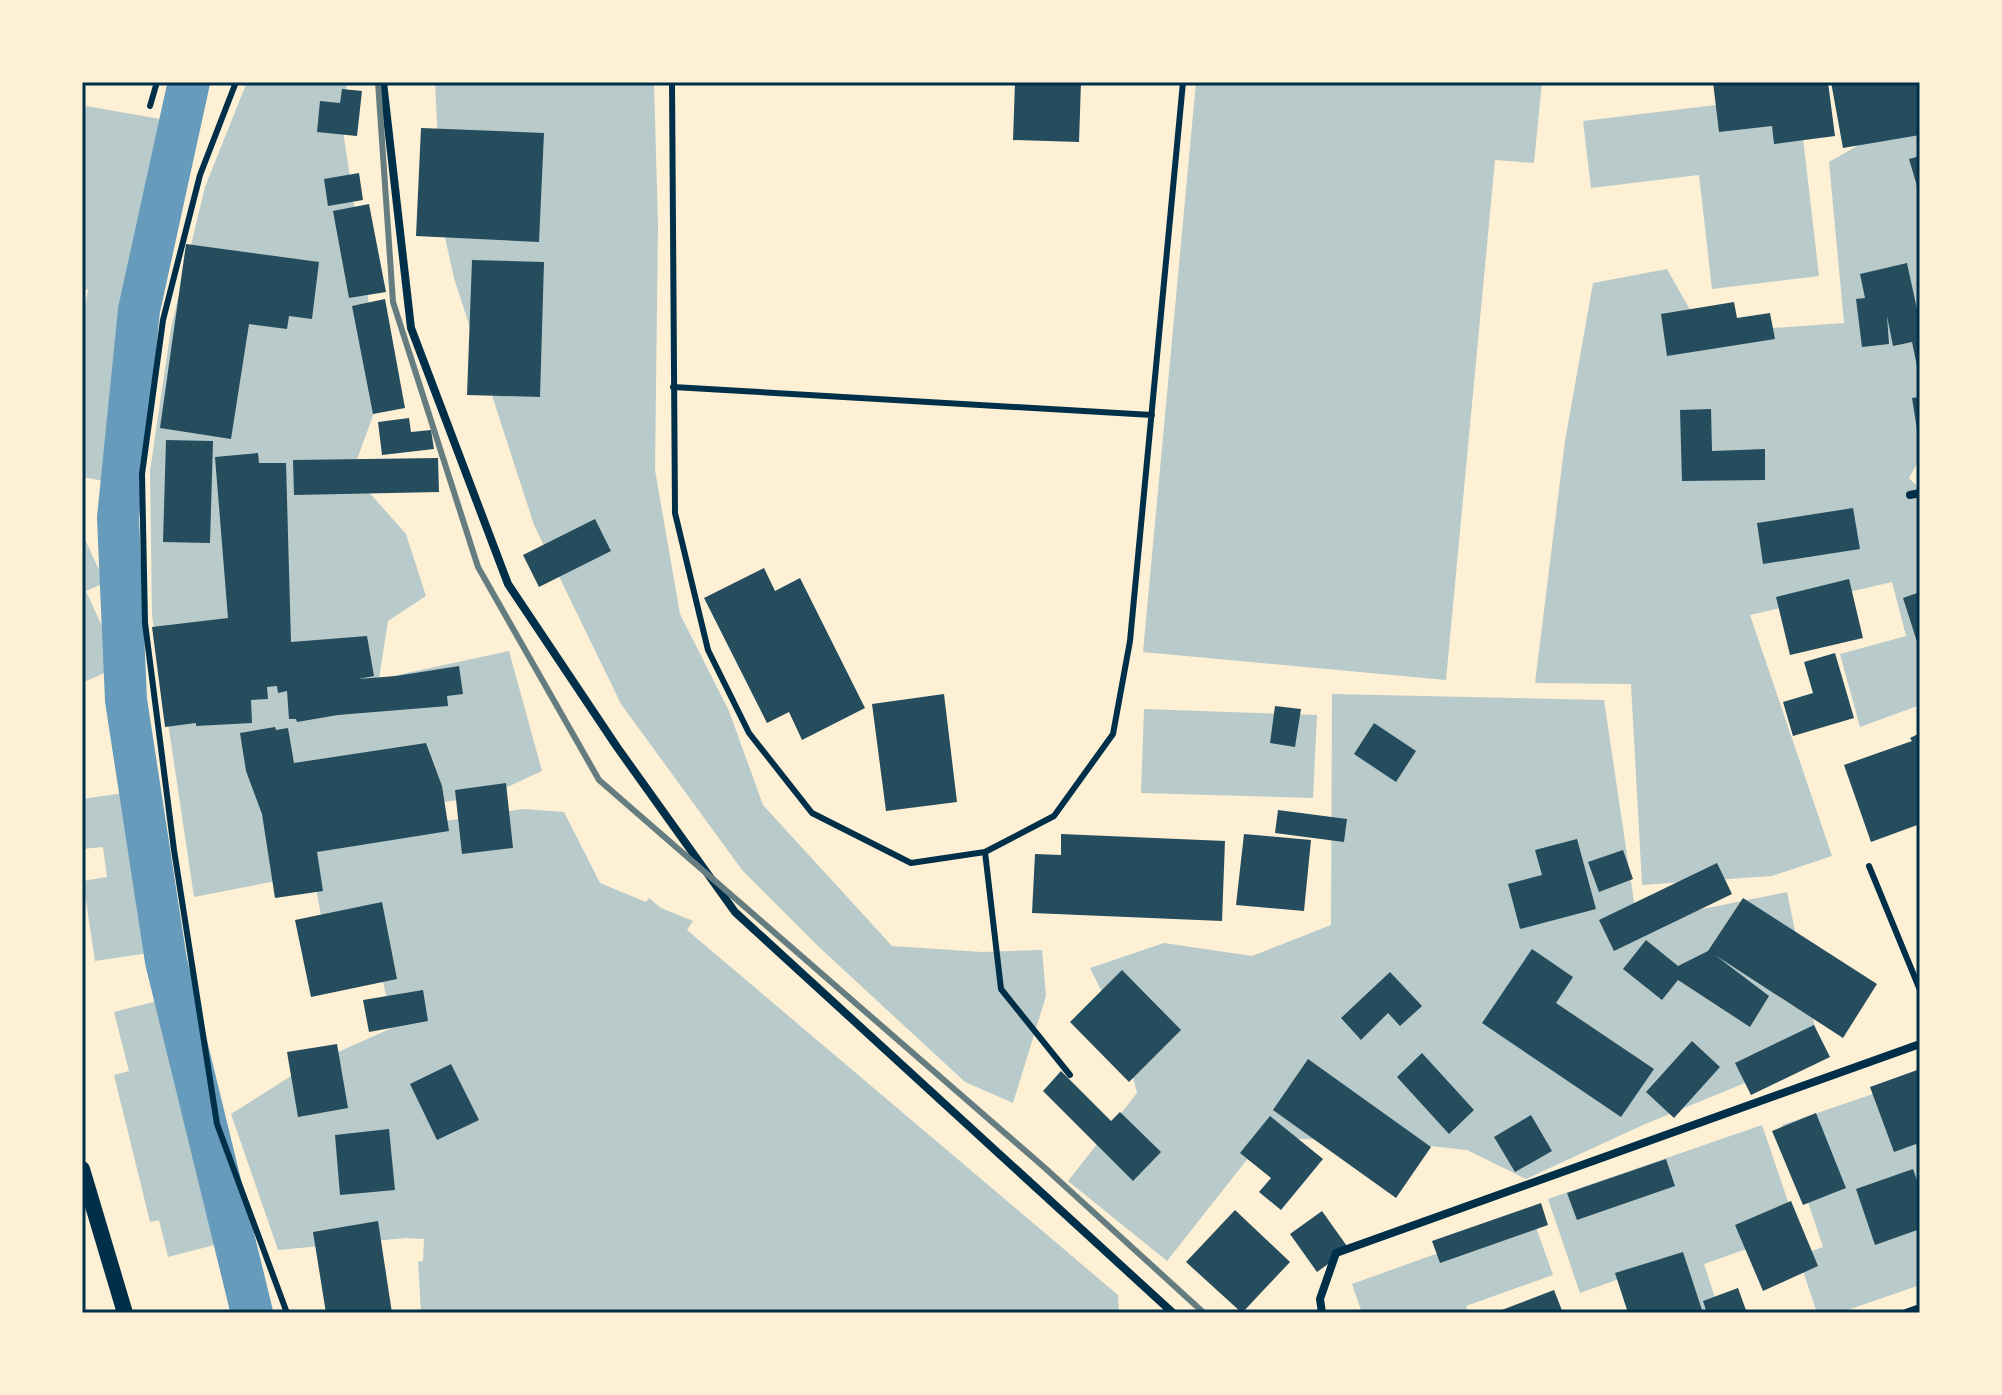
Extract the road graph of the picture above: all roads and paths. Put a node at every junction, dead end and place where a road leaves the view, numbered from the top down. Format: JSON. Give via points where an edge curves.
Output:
{"nodes":[{"id":1,"x":157,"y":82,"type":"edge"},
{"id":2,"x":236,"y":82,"type":"edge"},
{"id":3,"x":383,"y":82,"type":"edge"},
{"id":4,"x":672,"y":82,"type":"edge"},
{"id":5,"x":1183,"y":82,"type":"edge"},
{"id":6,"x":150,"y":106,"type":"dead end"},
{"id":7,"x":673,"y":387,"type":"junction"},
{"id":8,"x":1152,"y":415,"type":"junction"},
{"id":9,"x":985,"y":852,"type":"junction"},
{"id":10,"x":1869,"y":866,"type":"dead end"},
{"id":11,"x":1920,"y":990,"type":"edge"},
{"id":12,"x":1920,"y":1044,"type":"edge"},
{"id":13,"x":1070,"y":1075,"type":"dead end"},
{"id":14,"x":82,"y":1169,"type":"edge"},
{"id":15,"x":1920,"y":1308,"type":"edge"},
{"id":16,"x":125,"y":1313,"type":"edge"},
{"id":17,"x":287,"y":1313,"type":"edge"},
{"id":18,"x":1173,"y":1313,"type":"edge"},
{"id":19,"x":1322,"y":1313,"type":"edge"},
{"id":20,"x":1906,"y":1313,"type":"edge"}],
"edges":[{"from":1,"to":6,"type":"lane"},
{"from":2,"to":17,"type":"lane","via":[[200,175],[163,320],[142,474],[145,623],[217,1124]]},
{"from":3,"to":18,"type":"street","via":[[411,328],[508,584],[735,912]]},
{"from":4,"to":7,"type":"lane"},
{"from":5,"to":8,"type":"lane"},
{"from":7,"to":8,"type":"lane"},
{"from":7,"to":9,"type":"lane","via":[[675,513],[708,650],[749,733],[812,813],[911,863]]},
{"from":8,"to":9,"type":"lane","via":[[1130,641],[1113,734],[1054,816]]},
{"from":9,"to":13,"type":"lane","via":[[1001,989]]},
{"from":10,"to":11,"type":"lane"},
{"from":12,"to":19,"type":"street","via":[[1336,1253],[1320,1299]]},
{"from":14,"to":16,"type":"main road"},
{"from":15,"to":20,"type":"street"}]}
